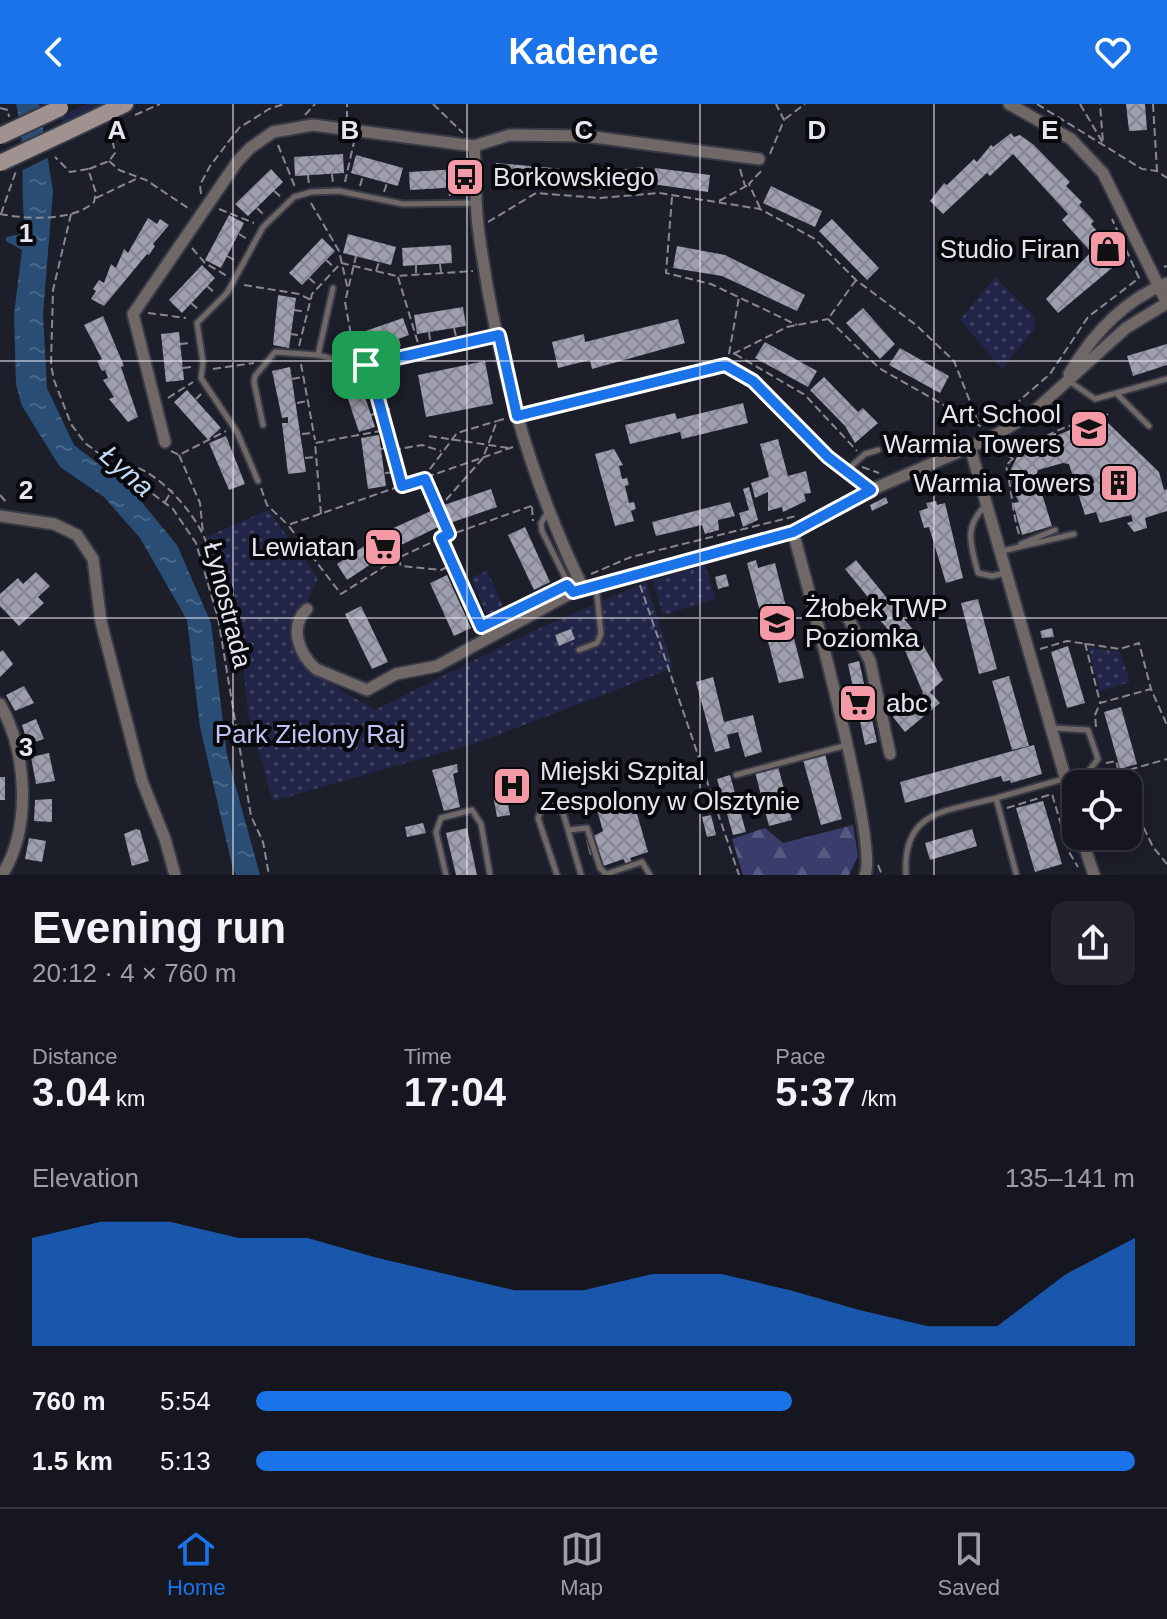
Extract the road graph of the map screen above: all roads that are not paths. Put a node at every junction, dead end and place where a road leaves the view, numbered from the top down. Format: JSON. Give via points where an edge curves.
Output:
{"nodes":[{"id":1,"x":125,"y":104,"type":"edge"},
{"id":2,"x":1009,"y":104,"type":"edge"},
{"id":3,"x":65,"y":106,"type":"edge"},
{"id":4,"x":0,"y":136,"type":"edge"},
{"id":5,"x":474,"y":146,"type":"junction"},
{"id":6,"x":759,"y":159,"type":"dead end"},
{"id":7,"x":0,"y":163,"type":"edge"},
{"id":8,"x":476,"y":203,"type":"junction"},
{"id":9,"x":1163,"y":285,"type":"edge"},
{"id":10,"x":333,"y":288,"type":"dead end"},
{"id":11,"x":1167,"y":303,"type":"edge"},
{"id":12,"x":499,"y":335,"type":"junction"},
{"id":13,"x":318,"y":355,"type":"junction"},
{"id":14,"x":1066,"y":378,"type":"junction"},
{"id":15,"x":1167,"y":379,"type":"edge"},
{"id":16,"x":1117,"y":393,"type":"junction"},
{"id":17,"x":512,"y":414,"type":"junction"},
{"id":18,"x":263,"y":425,"type":"dead end"},
{"id":19,"x":1149,"y":426,"type":"dead end"},
{"id":20,"x":165,"y":442,"type":"road end"},
{"id":21,"x":970,"y":447,"type":"junction"},
{"id":22,"x":878,"y":450,"type":"dead end"},
{"id":23,"x":845,"y":472,"type":"junction"},
{"id":24,"x":258,"y":481,"type":"road end"},
{"id":25,"x":871,"y":490,"type":"junction"},
{"id":26,"x":986,"y":505,"type":"junction"},
{"id":27,"x":0,"y":516,"type":"edge"},
{"id":28,"x":1055,"y":530,"type":"dead end"},
{"id":29,"x":793,"y":532,"type":"junction"},
{"id":30,"x":1074,"y":534,"type":"dead end"},
{"id":31,"x":1020,"y":545,"type":"junction"},
{"id":32,"x":1001,"y":551,"type":"junction"},
{"id":33,"x":1007,"y":573,"type":"junction"},
{"id":34,"x":596,"y":584,"type":"junction"},
{"id":35,"x":578,"y":587,"type":"junction"},
{"id":36,"x":307,"y":609,"type":"dead end"},
{"id":37,"x":814,"y":610,"type":"junction"},
{"id":38,"x":579,"y":650,"type":"dead end"},
{"id":39,"x":0,"y":704,"type":"edge"},
{"id":40,"x":1053,"y":728,"type":"junction"},
{"id":41,"x":847,"y":745,"type":"junction"},
{"id":42,"x":890,"y":754,"type":"dead end"},
{"id":43,"x":1064,"y":770,"type":"edge"},
{"id":44,"x":1090,"y":770,"type":"edge"},
{"id":45,"x":736,"y":775,"type":"dead end"},
{"id":46,"x":1062,"y":779,"type":"edge"},
{"id":47,"x":996,"y":798,"type":"junction"},
{"id":48,"x":568,"y":830,"type":"junction"},
{"id":49,"x":1084,"y":850,"type":"edge"},
{"id":50,"x":1016,"y":873,"type":"dead end"},
{"id":51,"x":1088,"y":874,"type":"edge"},
{"id":52,"x":2,"y":875,"type":"edge"},
{"id":53,"x":175,"y":875,"type":"edge"},
{"id":54,"x":446,"y":875,"type":"edge"},
{"id":55,"x":490,"y":875,"type":"edge"},
{"id":56,"x":557,"y":875,"type":"edge"},
{"id":57,"x":581,"y":875,"type":"edge"},
{"id":58,"x":606,"y":875,"type":"edge"},
{"id":59,"x":650,"y":875,"type":"edge"},
{"id":60,"x":865,"y":875,"type":"edge"},
{"id":61,"x":906,"y":875,"type":"edge"}],
"edges":[{"from":1,"to":7,"type":"main road","bridge":true},
{"from":2,"to":9,"type":"street","via":[[1071,139],[1103,173]]},
{"from":3,"to":4,"type":"main road","bridge":true},
{"from":5,"to":6,"type":"street","via":[[510,135],[586,136]]},
{"from":5,"to":8,"type":"street"},
{"from":5,"to":20,"type":"street","via":[[313,125],[273,132],[243,155],[133,314]]},
{"from":8,"to":12,"type":"street"},
{"from":8,"to":24,"type":"lane","via":[[403,204],[339,191],[311,192],[294,197],[263,227],[227,293],[197,323],[201,378],[237,432]]},
{"from":9,"to":11,"type":"street"},
{"from":9,"to":14,"type":"street","via":[[1100,330]]},
{"from":10,"to":13,"type":"lane"},
{"from":11,"to":14,"type":"street","via":[[1126,328]]},
{"from":12,"to":13,"type":"lane","via":[[366,365]]},
{"from":12,"to":17,"type":"street"},
{"from":13,"to":18,"type":"lane","via":[[283,350],[268,357],[254,382]]},
{"from":14,"to":16,"type":"lane","via":[[1095,399]]},
{"from":14,"to":21,"type":"street","via":[[1032,413]]},
{"from":15,"to":16,"type":"lane"},
{"from":16,"to":19,"type":"lane"},
{"from":17,"to":23,"type":"street","via":[[719,364],[753,381]]},
{"from":17,"to":35,"type":"street"},
{"from":21,"to":25,"type":"street"},
{"from":21,"to":26,"type":"street"},
{"from":22,"to":23,"type":"lane"},
{"from":23,"to":25,"type":"street"},
{"from":25,"to":29,"type":"street"},
{"from":26,"to":32,"type":"street"},
{"from":26,"to":33,"type":"lane","via":[[968,534],[978,573]]},
{"from":27,"to":53,"type":"street","via":[[54,524],[77,535],[93,559],[101,622],[142,781]]},
{"from":28,"to":31,"type":"lane"},
{"from":29,"to":34,"type":"street"},
{"from":29,"to":37,"type":"street"},
{"from":30,"to":31,"type":"lane"},
{"from":31,"to":32,"type":"lane"},
{"from":32,"to":33,"type":"street"},
{"from":33,"to":40,"type":"street"},
{"from":34,"to":35,"type":"street"},
{"from":34,"to":38,"type":"lane","via":[[601,634],[597,643]]},
{"from":35,"to":36,"type":"street","via":[[437,666],[396,674],[367,690],[309,663],[295,632]]},
{"from":37,"to":41,"type":"street"},
{"from":37,"to":42,"type":"street","via":[[842,606],[870,661]]},
{"from":39,"to":52,"type":"street","via":[[10,721],[23,782],[10,862]]},
{"from":40,"to":43,"type":"street"},
{"from":40,"to":44,"type":"lane","via":[[1088,730],[1098,759]]},
{"from":41,"to":45,"type":"lane"},
{"from":41,"to":60,"type":"street","via":[[868,856]]},
{"from":46,"to":47,"type":"lane"},
{"from":47,"to":50,"type":"lane"},
{"from":47,"to":61,"type":"lane","via":[[925,817],[904,851]]},
{"from":48,"to":56,"type":"lane","via":[[560,802],[542,808],[538,818]]},
{"from":48,"to":57,"type":"lane"},
{"from":48,"to":58,"type":"lane","via":[[587,828]]},
{"from":49,"to":51,"type":"street"},
{"from":54,"to":55,"type":"lane","via":[[436,832],[441,818],[472,810],[481,824]]},
{"from":58,"to":59,"type":"lane","via":[[642,862]]}]}
